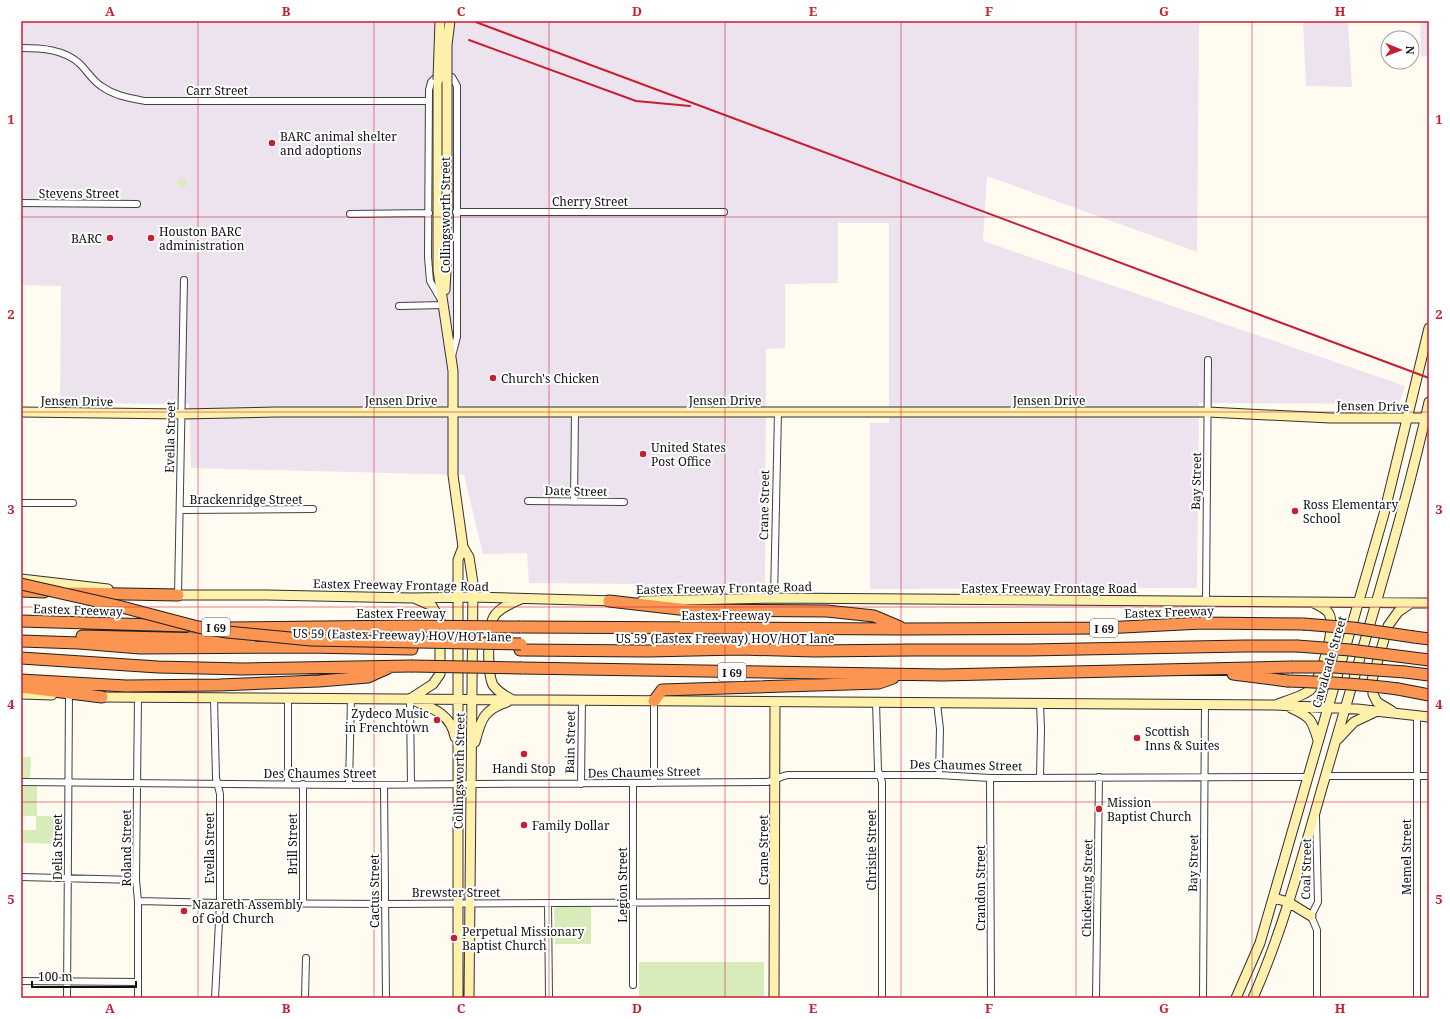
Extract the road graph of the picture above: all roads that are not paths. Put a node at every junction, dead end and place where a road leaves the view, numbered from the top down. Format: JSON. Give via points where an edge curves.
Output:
{"nodes":[{"id":1,"x":440,"y":21,"type":"edge"},
{"id":2,"x":450,"y":21,"type":"edge"},
{"id":3,"x":21,"y":48,"type":"edge"},
{"id":4,"x":429,"y":101,"type":"junction"},
{"id":5,"x":21,"y":203,"type":"edge"},
{"id":6,"x":137,"y":204,"type":"dead end"},
{"id":7,"x":442,"y":208,"type":"junction"},
{"id":8,"x":456,"y":212,"type":"junction"},
{"id":9,"x":724,"y":212,"type":"dead end"},
{"id":10,"x":350,"y":214,"type":"dead end"},
{"id":11,"x":429,"y":214,"type":"junction"},
{"id":12,"x":184,"y":280,"type":"dead end"},
{"id":13,"x":444,"y":305,"type":"junction"},
{"id":14,"x":399,"y":306,"type":"dead end"},
{"id":15,"x":1429,"y":328,"type":"edge"},
{"id":16,"x":451,"y":359,"type":"junction"},
{"id":17,"x":1208,"y":360,"type":"dead end"},
{"id":18,"x":1429,"y":402,"type":"edge"},
{"id":19,"x":21,"y":412,"type":"edge"},
{"id":20,"x":453,"y":412,"type":"junction"},
{"id":21,"x":575,"y":412,"type":"junction"},
{"id":22,"x":778,"y":412,"type":"junction"},
{"id":23,"x":1208,"y":412,"type":"junction"},
{"id":24,"x":182,"y":414,"type":"junction"},
{"id":25,"x":1407,"y":418,"type":"junction"},
{"id":26,"x":1427,"y":418,"type":"edge"},
{"id":27,"x":528,"y":501,"type":"dead end"},
{"id":28,"x":574,"y":502,"type":"junction"},
{"id":29,"x":624,"y":502,"type":"dead end"},
{"id":30,"x":21,"y":503,"type":"edge"},
{"id":31,"x":73,"y":503,"type":"dead end"},
{"id":32,"x":313,"y":509,"type":"dead end"},
{"id":33,"x":180,"y":510,"type":"junction"},
{"id":34,"x":1384,"y":514,"type":"junction"},
{"id":35,"x":1400,"y":518,"type":"junction"},
{"id":36,"x":463,"y":547,"type":"junction"},
{"id":37,"x":21,"y":579,"type":"edge"},
{"id":38,"x":21,"y":584,"type":"edge"},
{"id":39,"x":21,"y":592,"type":"edge"},
{"id":40,"x":178,"y":595,"type":"junction"},
{"id":41,"x":459,"y":597,"type":"junction"},
{"id":42,"x":473,"y":597,"type":"junction"},
{"id":43,"x":413,"y":598,"type":"junction"},
{"id":44,"x":522,"y":598,"type":"junction"},
{"id":45,"x":774,"y":598,"type":"junction"},
{"id":46,"x":609,"y":601,"type":"junction"},
{"id":47,"x":1206,"y":601,"type":"junction"},
{"id":48,"x":1313,"y":602,"type":"junction"},
{"id":49,"x":1359,"y":602,"type":"junction"},
{"id":50,"x":1376,"y":602,"type":"junction"},
{"id":51,"x":1412,"y":603,"type":"junction"},
{"id":52,"x":1429,"y":603,"type":"edge"},
{"id":53,"x":21,"y":621,"type":"edge"},
{"id":54,"x":904,"y":629,"type":"junction"},
{"id":55,"x":1429,"y":633,"type":"edge"},
{"id":56,"x":21,"y":634,"type":"edge"},
{"id":57,"x":1415,"y":634,"type":"junction"},
{"id":58,"x":1429,"y":639,"type":"edge"},
{"id":59,"x":311,"y":640,"type":"junction"},
{"id":60,"x":21,"y":641,"type":"edge"},
{"id":61,"x":21,"y":645,"type":"edge"},
{"id":62,"x":520,"y":647,"type":"junction"},
{"id":63,"x":140,"y":648,"type":"junction"},
{"id":64,"x":21,"y":658,"type":"edge"},
{"id":65,"x":1429,"y":660,"type":"edge"},
{"id":66,"x":394,"y":666,"type":"junction"},
{"id":67,"x":1199,"y":670,"type":"junction"},
{"id":68,"x":901,"y":675,"type":"junction"},
{"id":69,"x":1429,"y":675,"type":"edge"},
{"id":70,"x":21,"y":680,"type":"edge"},
{"id":71,"x":21,"y":687,"type":"edge"},
{"id":72,"x":21,"y":694,"type":"edge"},
{"id":73,"x":1429,"y":695,"type":"edge"},
{"id":74,"x":69,"y":696,"type":"junction"},
{"id":75,"x":102,"y":697,"type":"junction"},
{"id":76,"x":138,"y":697,"type":"junction"},
{"id":77,"x":214,"y":698,"type":"junction"},
{"id":78,"x":288,"y":698,"type":"junction"},
{"id":79,"x":351,"y":698,"type":"junction"},
{"id":80,"x":410,"y":699,"type":"junction"},
{"id":81,"x":458,"y":700,"type":"junction"},
{"id":82,"x":472,"y":700,"type":"junction"},
{"id":83,"x":514,"y":700,"type":"junction"},
{"id":84,"x":582,"y":700,"type":"junction"},
{"id":85,"x":654,"y":701,"type":"junction"},
{"id":86,"x":776,"y":702,"type":"junction"},
{"id":87,"x":876,"y":702,"type":"junction"},
{"id":88,"x":937,"y":703,"type":"junction"},
{"id":89,"x":1040,"y":704,"type":"junction"},
{"id":90,"x":1205,"y":704,"type":"junction"},
{"id":91,"x":1275,"y":705,"type":"junction"},
{"id":92,"x":1286,"y":706,"type":"junction"},
{"id":93,"x":1328,"y":707,"type":"junction"},
{"id":94,"x":1346,"y":708,"type":"junction"},
{"id":95,"x":1379,"y":710,"type":"junction"},
{"id":96,"x":1394,"y":712,"type":"junction"},
{"id":97,"x":1417,"y":716,"type":"junction"},
{"id":98,"x":1429,"y":717,"type":"edge"},
{"id":99,"x":1319,"y":741,"type":"junction"},
{"id":100,"x":1336,"y":742,"type":"junction"},
{"id":101,"x":458,"y":752,"type":"junction"},
{"id":102,"x":472,"y":759,"type":"junction"},
{"id":103,"x":880,"y":775,"type":"junction"},
{"id":104,"x":939,"y":775,"type":"junction"},
{"id":105,"x":1326,"y":776,"type":"junction"},
{"id":106,"x":1417,"y":776,"type":"junction"},
{"id":107,"x":1429,"y":776,"type":"edge"},
{"id":108,"x":1040,"y":777,"type":"junction"},
{"id":109,"x":1099,"y":777,"type":"junction"},
{"id":110,"x":1205,"y":777,"type":"junction"},
{"id":111,"x":1308,"y":777,"type":"junction"},
{"id":112,"x":990,"y":778,"type":"junction"},
{"id":113,"x":775,"y":780,"type":"junction"},
{"id":114,"x":21,"y":782,"type":"edge"},
{"id":115,"x":68,"y":782,"type":"junction"},
{"id":116,"x":137,"y":782,"type":"junction"},
{"id":117,"x":654,"y":783,"type":"junction"},
{"id":118,"x":218,"y":784,"type":"junction"},
{"id":119,"x":288,"y":784,"type":"junction"},
{"id":120,"x":303,"y":784,"type":"junction"},
{"id":121,"x":411,"y":784,"type":"junction"},
{"id":122,"x":581,"y":784,"type":"junction"},
{"id":123,"x":633,"y":784,"type":"junction"},
{"id":124,"x":349,"y":785,"type":"junction"},
{"id":125,"x":384,"y":785,"type":"junction"},
{"id":126,"x":459,"y":785,"type":"junction"},
{"id":127,"x":471,"y":785,"type":"junction"},
{"id":128,"x":1316,"y":810,"type":"junction"},
{"id":129,"x":21,"y":877,"type":"edge"},
{"id":130,"x":68,"y":877,"type":"junction"},
{"id":131,"x":136,"y":880,"type":"junction"},
{"id":132,"x":1274,"y":898,"type":"junction"},
{"id":133,"x":138,"y":901,"type":"junction"},
{"id":134,"x":633,"y":902,"type":"junction"},
{"id":135,"x":774,"y":902,"type":"junction"},
{"id":136,"x":1288,"y":902,"type":"junction"},
{"id":137,"x":220,"y":903,"type":"junction"},
{"id":138,"x":303,"y":903,"type":"junction"},
{"id":139,"x":458,"y":903,"type":"junction"},
{"id":140,"x":470,"y":903,"type":"junction"},
{"id":141,"x":386,"y":904,"type":"junction"},
{"id":142,"x":548,"y":904,"type":"junction"},
{"id":143,"x":1311,"y":916,"type":"junction"},
{"id":144,"x":306,"y":958,"type":"dead end"},
{"id":145,"x":21,"y":981,"type":"edge"},
{"id":146,"x":67,"y":981,"type":"junction"},
{"id":147,"x":138,"y":982,"type":"junction"},
{"id":148,"x":633,"y":986,"type":"dead end"},
{"id":149,"x":67,"y":998,"type":"edge"},
{"id":150,"x":138,"y":998,"type":"edge"},
{"id":151,"x":215,"y":998,"type":"edge"},
{"id":152,"x":306,"y":998,"type":"edge"},
{"id":153,"x":386,"y":998,"type":"edge"},
{"id":154,"x":458,"y":998,"type":"edge"},
{"id":155,"x":469,"y":998,"type":"edge"},
{"id":156,"x":549,"y":998,"type":"edge"},
{"id":157,"x":774,"y":998,"type":"edge"},
{"id":158,"x":882,"y":998,"type":"edge"},
{"id":159,"x":991,"y":998,"type":"edge"},
{"id":160,"x":1096,"y":998,"type":"edge"},
{"id":161,"x":1203,"y":998,"type":"edge"},
{"id":162,"x":1236,"y":998,"type":"edge"},
{"id":163,"x":1253,"y":998,"type":"edge"},
{"id":164,"x":1317,"y":998,"type":"edge"},
{"id":165,"x":1416,"y":998,"type":"edge"}],
"edges":[{"from":1,"to":7,"type":"main road","name":"Collingsworth Street","bridge":true,"via":[[438,72]]},
{"from":2,"to":7,"type":"main road","name":"Collingsworth Street","bridge":true},
{"from":3,"to":4,"type":"street","name":"Carr Street","via":[[42,48],[60,52],[78,62],[100,86],[120,96],[145,101]]},
{"from":4,"to":8,"type":"street","name":"Collingsworth Street","via":[[432,80],[438,77],[454,79],[457,89]]},
{"from":4,"to":11,"type":"street","name":"Collingsworth Street"},
{"from":5,"to":6,"type":"street","name":"Stevens Street"},
{"from":7,"to":13,"type":"main road","name":"Collingsworth Street","via":[[446,270]]},
{"from":8,"to":9,"type":"street","name":"Cherry Street"},
{"from":8,"to":16,"type":"street","name":"Collingsworth Street","via":[[457,337]]},
{"from":10,"to":11,"type":"street"},
{"from":11,"to":13,"type":"street","name":"Collingsworth Street","via":[[430,281]]},
{"from":12,"to":24,"type":"street","name":"Evella Street"},
{"from":13,"to":14,"type":"street"},
{"from":13,"to":16,"type":"main road","name":"Collingsworth Street"},
{"from":15,"to":25,"type":"main road","name":"Cavalcade Street"},
{"from":16,"to":20,"type":"main road","name":"Collingsworth Street"},
{"from":17,"to":23,"type":"street","name":"Bay Street"},
{"from":18,"to":26,"type":"main road"},
{"from":19,"to":24,"type":"main road","name":"Jensen Drive"},
{"from":20,"to":21,"type":"main road","name":"Jensen Drive"},
{"from":20,"to":24,"type":"main road","name":"Jensen Drive"},
{"from":20,"to":36,"type":"main road","name":"Collingsworth Street","via":[[453,475]]},
{"from":21,"to":22,"type":"main road","name":"Jensen Drive"},
{"from":21,"to":28,"type":"street"},
{"from":22,"to":23,"type":"main road","name":"Jensen Drive"},
{"from":22,"to":45,"type":"street","name":"Crane Street"},
{"from":23,"to":25,"type":"main road","name":"Jensen Drive","via":[[1330,418]]},
{"from":23,"to":47,"type":"street","name":"Bay Street"},
{"from":24,"to":33,"type":"street","name":"Evella Street"},
{"from":25,"to":26,"type":"main road","name":"Jensen Drive"},
{"from":25,"to":34,"type":"main road","name":"Cavalcade Street"},
{"from":26,"to":35,"type":"main road"},
{"from":27,"to":28,"type":"street","name":"Date Street"},
{"from":28,"to":29,"type":"street","name":"Date Street"},
{"from":30,"to":31,"type":"street"},
{"from":32,"to":33,"type":"street","name":"Brackenridge Street"},
{"from":33,"to":40,"type":"street","name":"Evella Street"},
{"from":34,"to":35,"type":"main road"},
{"from":34,"to":49,"type":"main road","name":"Cavalcade Street"},
{"from":35,"to":50,"type":"main road"},
{"from":36,"to":41,"type":"main road","name":"Collingsworth Street","via":[[458,560]]},
{"from":36,"to":42,"type":"main road","name":"Collingsworth Street","via":[[469,557]]},
{"from":37,"to":40,"type":"main road","name":"Eastex Freeway Frontage Road"},
{"from":38,"to":59,"type":"highway","bridge":true,"via":[[198,627]]},
{"from":39,"to":40,"type":"highway"},
{"from":40,"to":43,"type":"main road","name":"Eastex Freeway Frontage Road"},
{"from":41,"to":42,"type":"main road","name":"Eastex Freeway Frontage Road"},
{"from":41,"to":43,"type":"main road","name":"Eastex Freeway Frontage Road"},
{"from":41,"to":81,"type":"main road","name":"Collingsworth Street"},
{"from":42,"to":44,"type":"main road","name":"Eastex Freeway Frontage Road"},
{"from":42,"to":82,"type":"main road","name":"Collingsworth Street"},
{"from":43,"to":80,"type":"main road","via":[[432,606],[440,620],[440,674],[433,684]]},
{"from":44,"to":46,"type":"main road","name":"Eastex Freeway Frontage Road"},
{"from":44,"to":83,"type":"main road","via":[[495,614],[490,634],[492,682],[502,694]]},
{"from":45,"to":46,"type":"main road","name":"Eastex Freeway Frontage Road"},
{"from":45,"to":47,"type":"main road","name":"Eastex Freeway Frontage Road"},
{"from":46,"to":54,"type":"highway","via":[[688,610],[827,611],[874,616]]},
{"from":47,"to":48,"type":"main road","name":"Eastex Freeway Frontage Road"},
{"from":48,"to":49,"type":"main road","name":"Eastex Freeway Frontage Road"},
{"from":48,"to":91,"type":"main road","via":[[1328,611],[1332,622],[1323,666],[1311,690]]},
{"from":49,"to":50,"type":"main road","name":"Eastex Freeway Frontage Road"},
{"from":49,"to":93,"type":"main road","name":"Cavalcade Street"},
{"from":50,"to":51,"type":"main road","name":"Eastex Freeway Frontage Road"},
{"from":50,"to":94,"type":"main road"},
{"from":51,"to":52,"type":"main road","name":"Eastex Freeway Frontage Road"},
{"from":51,"to":96,"type":"main road","via":[[1398,612],[1388,626],[1372,680],[1377,702]]},
{"from":53,"to":54,"type":"highway","name":"Eastex Freeway","number":"I 69","bridge":true,"via":[[226,628],[411,626]]},
{"from":54,"to":57,"type":"highway","name":"Eastex Freeway","number":"I 69","bridge":true,"via":[[1104,628],[1202,623],[1303,624]]},
{"from":55,"to":57,"type":"highway"},
{"from":56,"to":59,"type":"highway","number":"I 69","bridge":true},
{"from":57,"to":58,"type":"highway","name":"Eastex Freeway","number":"I 69"},
{"from":59,"to":62,"type":"highway","number":"I 69","bridge":true},
{"from":60,"to":63,"type":"highway","name":"US 59 (Eastex Freeway) HOV/HOT lane","number":"I 69"},
{"from":61,"to":63,"type":"highway"},
{"from":62,"to":63,"type":"highway","name":"US 59 (Eastex Freeway) HOV/HOT lane","number":"I 69"},
{"from":62,"to":65,"type":"highway","name":"US 59 (Eastex Freeway) HOV/HOT lane","number":"I 69","bridge":true,"via":[[648,651],[814,651],[1297,646]]},
{"from":64,"to":66,"type":"highway","number":"I 69","via":[[158,667],[243,669]]},
{"from":66,"to":68,"type":"highway","number":"I 69","bridge":true},
{"from":66,"to":70,"type":"highway","via":[[368,677],[219,685],[126,686]]},
{"from":67,"to":68,"type":"highway","number":"I 69"},
{"from":67,"to":69,"type":"highway","number":"I 69","bridge":true,"via":[[1334,667]]},
{"from":67,"to":73,"type":"highway","bridge":true,"via":[[1287,681],[1368,685]]},
{"from":68,"to":85,"type":"highway","via":[[879,683],[662,690]]},
{"from":71,"to":75,"type":"highway"},
{"from":72,"to":74,"type":"main road"},
{"from":74,"to":75,"type":"main road"},
{"from":74,"to":115,"type":"street","name":"Delia Street"},
{"from":75,"to":76,"type":"main road"},
{"from":76,"to":77,"type":"main road"},
{"from":76,"to":116,"type":"street","name":"Roland Street"},
{"from":77,"to":78,"type":"main road"},
{"from":77,"to":118,"type":"street","name":"Evella Street"},
{"from":78,"to":79,"type":"main road"},
{"from":78,"to":119,"type":"street"},
{"from":79,"to":80,"type":"main road"},
{"from":79,"to":124,"type":"street"},
{"from":80,"to":81,"type":"main road"},
{"from":80,"to":101,"type":"main road","via":[[436,710],[446,718],[454,728]]},
{"from":80,"to":121,"type":"street"},
{"from":81,"to":82,"type":"main road"},
{"from":81,"to":101,"type":"main road","name":"Collingsworth Street"},
{"from":82,"to":83,"type":"main road"},
{"from":82,"to":102,"type":"main road","name":"Collingsworth Street"},
{"from":83,"to":84,"type":"main road"},
{"from":83,"to":102,"type":"main road","via":[[497,705],[485,714]]},
{"from":84,"to":85,"type":"main road"},
{"from":84,"to":122,"type":"street","name":"Bain Street"},
{"from":85,"to":86,"type":"main road"},
{"from":85,"to":117,"type":"street"},
{"from":86,"to":87,"type":"main road"},
{"from":86,"to":113,"type":"main road","name":"Crane Street"},
{"from":87,"to":88,"type":"main road"},
{"from":87,"to":103,"type":"street","name":"Christie Street"},
{"from":88,"to":89,"type":"main road"},
{"from":88,"to":104,"type":"street","via":[[940,729]]},
{"from":89,"to":90,"type":"main road"},
{"from":89,"to":108,"type":"street"},
{"from":90,"to":91,"type":"main road"},
{"from":90,"to":110,"type":"street","name":"Bay Street"},
{"from":91,"to":92,"type":"main road"},
{"from":92,"to":93,"type":"main road"},
{"from":92,"to":99,"type":"main road","via":[[1303,713],[1310,720]]},
{"from":93,"to":94,"type":"main road"},
{"from":93,"to":99,"type":"main road","name":"Cavalcade Street"},
{"from":94,"to":95,"type":"main road"},
{"from":94,"to":100,"type":"main road"},
{"from":95,"to":96,"type":"main road"},
{"from":95,"to":100,"type":"main road","via":[[1354,722]]},
{"from":96,"to":97,"type":"main road"},
{"from":97,"to":98,"type":"main road"},
{"from":97,"to":106,"type":"street","name":"Memel Street"},
{"from":99,"to":111,"type":"main road","name":"Cavalcade Street"},
{"from":100,"to":105,"type":"main road"},
{"from":101,"to":126,"type":"main road","name":"Collingsworth Street"},
{"from":102,"to":127,"type":"main road","name":"Collingsworth Street"},
{"from":103,"to":104,"type":"street","name":"Des Chaumes Street"},
{"from":103,"to":113,"type":"street","name":"Des Chaumes Street","via":[[788,775]]},
{"from":103,"to":158,"type":"street","name":"Christie Street"},
{"from":104,"to":112,"type":"street","name":"Des Chaumes Street"},
{"from":105,"to":106,"type":"street"},
{"from":105,"to":128,"type":"main road"},
{"from":106,"to":107,"type":"street"},
{"from":106,"to":165,"type":"street","name":"Memel Street"},
{"from":108,"to":109,"type":"street","name":"Des Chaumes Street"},
{"from":108,"to":112,"type":"street","name":"Des Chaumes Street"},
{"from":109,"to":110,"type":"street","name":"Des Chaumes Street"},
{"from":109,"to":160,"type":"street","name":"Chickering Street"},
{"from":110,"to":111,"type":"street","name":"Des Chaumes Street"},
{"from":110,"to":161,"type":"street","name":"Bay Street"},
{"from":111,"to":132,"type":"main road","name":"Cavalcade Street"},
{"from":112,"to":159,"type":"street","name":"Crandon Street"},
{"from":113,"to":117,"type":"street","name":"Des Chaumes Street"},
{"from":113,"to":135,"type":"main road","name":"Crane Street"},
{"from":114,"to":115,"type":"street","name":"Des Chaumes Street"},
{"from":115,"to":116,"type":"street","name":"Des Chaumes Street"},
{"from":115,"to":130,"type":"street","name":"Delia Street"},
{"from":116,"to":118,"type":"street","name":"Des Chaumes Street"},
{"from":116,"to":131,"type":"street","name":"Roland Street"},
{"from":117,"to":123,"type":"street","name":"Des Chaumes Street"},
{"from":118,"to":119,"type":"street","name":"Des Chaumes Street"},
{"from":118,"to":137,"type":"street","name":"Evella Street"},
{"from":119,"to":120,"type":"street","name":"Des Chaumes Street"},
{"from":120,"to":124,"type":"street","name":"Des Chaumes Street"},
{"from":120,"to":138,"type":"street","name":"Brill Street"},
{"from":121,"to":125,"type":"street","name":"Des Chaumes Street"},
{"from":121,"to":126,"type":"street","name":"Des Chaumes Street"},
{"from":122,"to":123,"type":"street","name":"Des Chaumes Street"},
{"from":122,"to":127,"type":"street","name":"Des Chaumes Street"},
{"from":123,"to":134,"type":"street","name":"Legion Street"},
{"from":124,"to":125,"type":"street","name":"Des Chaumes Street"},
{"from":125,"to":141,"type":"street","name":"Cactus Street"},
{"from":126,"to":127,"type":"street","name":"Des Chaumes Street"},
{"from":126,"to":139,"type":"main road","name":"Collingsworth Street"},
{"from":127,"to":140,"type":"main road","name":"Collingsworth Street"},
{"from":128,"to":136,"type":"main road"},
{"from":128,"to":143,"type":"street","name":"Coal Street","via":[[1318,902]]},
{"from":129,"to":130,"type":"street"},
{"from":130,"to":131,"type":"street"},
{"from":130,"to":146,"type":"street","name":"Delia Street"},
{"from":131,"to":133,"type":"street","name":"Roland Street"},
{"from":132,"to":136,"type":"main road"},
{"from":132,"to":162,"type":"main road","name":"Cavalcade Street","via":[[1260,943]]},
{"from":133,"to":137,"type":"street","name":"Brewster Street"},
{"from":133,"to":147,"type":"street","name":"Roland Street"},
{"from":134,"to":135,"type":"street","name":"Brewster Street"},
{"from":134,"to":142,"type":"street","name":"Brewster Street"},
{"from":134,"to":148,"type":"street","name":"Legion Street"},
{"from":135,"to":157,"type":"main road","name":"Crane Street"},
{"from":136,"to":143,"type":"main road"},
{"from":136,"to":163,"type":"main road","via":[[1279,934]]},
{"from":137,"to":138,"type":"street","name":"Brewster Street"},
{"from":137,"to":151,"type":"street","name":"Evella Street"},
{"from":138,"to":141,"type":"street","name":"Brewster Street"},
{"from":139,"to":140,"type":"street","name":"Brewster Street"},
{"from":139,"to":141,"type":"street","name":"Brewster Street"},
{"from":139,"to":154,"type":"main road","name":"Collingsworth Street"},
{"from":140,"to":142,"type":"street","name":"Brewster Street"},
{"from":140,"to":155,"type":"main road","name":"Collingsworth Street"},
{"from":141,"to":153,"type":"street","name":"Cactus Street"},
{"from":142,"to":156,"type":"street"},
{"from":143,"to":164,"type":"street","name":"Coal Street","via":[[1317,930]]},
{"from":144,"to":152,"type":"street"},
{"from":145,"to":146,"type":"street"},
{"from":146,"to":147,"type":"street"},
{"from":146,"to":149,"type":"street","name":"Delia Street"},
{"from":147,"to":150,"type":"street","name":"Roland Street"}]}
